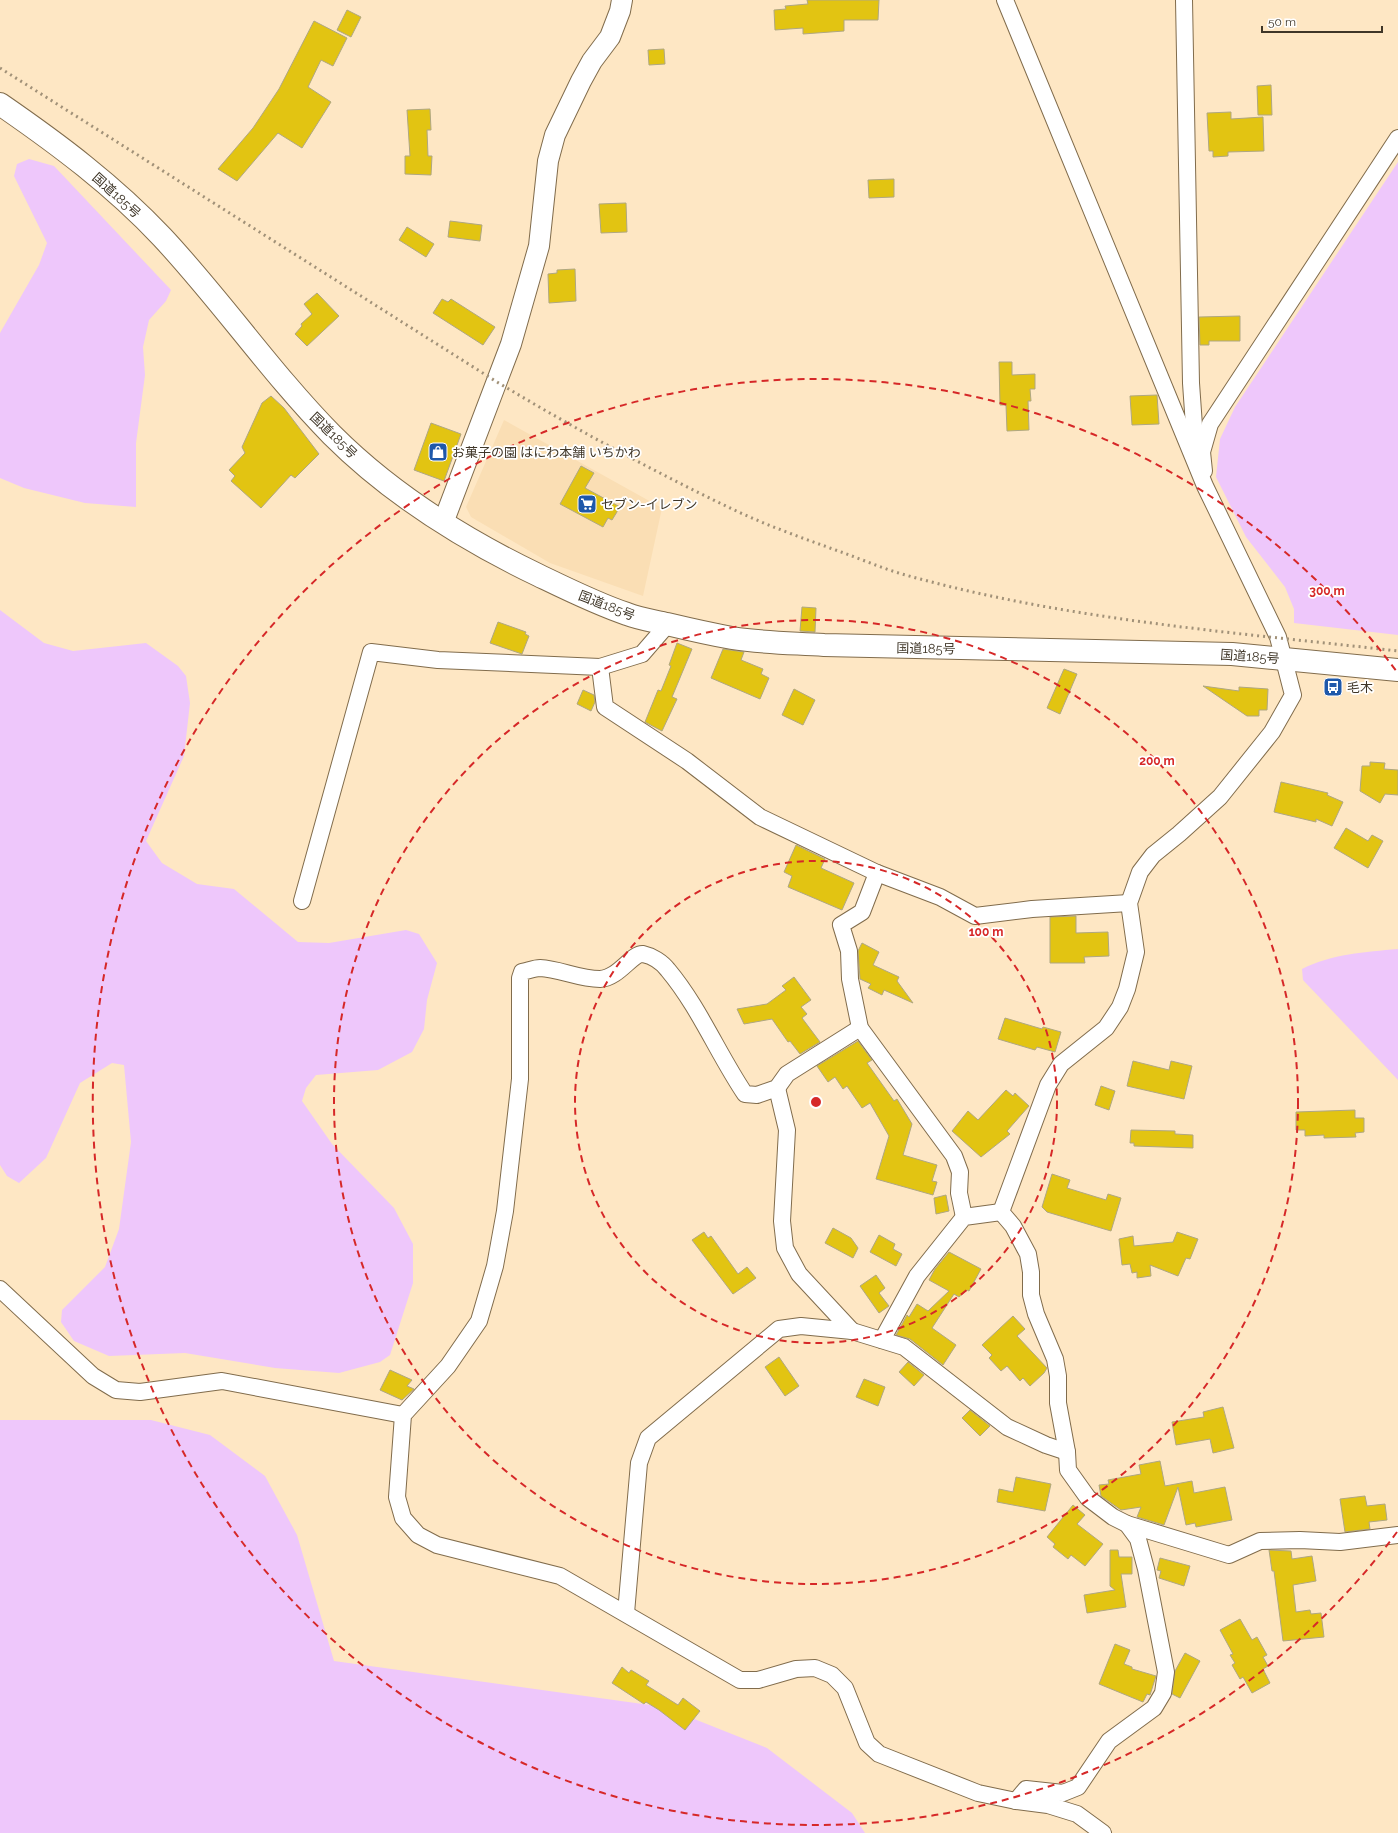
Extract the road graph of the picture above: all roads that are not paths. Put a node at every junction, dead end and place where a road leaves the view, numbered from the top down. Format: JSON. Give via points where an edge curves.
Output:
{"nodes":[{"id":1,"x":622,"y":0,"type":"edge"},
{"id":2,"x":1005,"y":0,"type":"edge"},
{"id":3,"x":1184,"y":0,"type":"edge"},
{"id":4,"x":0,"y":104,"type":"edge"},
{"id":5,"x":1398,"y":138,"type":"edge"},
{"id":6,"x":1190,"y":445,"type":"junction"},
{"id":7,"x":1205,"y":486,"type":"junction"},
{"id":8,"x":443,"y":523,"type":"junction"},
{"id":9,"x":668,"y":624,"type":"junction"},
{"id":10,"x":1285,"y":658,"type":"junction"},
{"id":11,"x":600,"y":666,"type":"junction"},
{"id":12,"x":1398,"y":670,"type":"edge"},
{"id":13,"x":877,"y":873,"type":"junction"},
{"id":14,"x":302,"y":901,"type":"dead end"},
{"id":15,"x":1129,"y":903,"type":"junction"},
{"id":16,"x":860,"y":1028,"type":"junction"},
{"id":17,"x":777,"y":1088,"type":"junction"},
{"id":18,"x":1002,"y":1212,"type":"junction"},
{"id":19,"x":964,"y":1217,"type":"junction"},
{"id":20,"x":0,"y":1289,"type":"edge"},
{"id":21,"x":852,"y":1331,"type":"junction"},
{"id":22,"x":882,"y":1340,"type":"junction"},
{"id":23,"x":403,"y":1415,"type":"junction"},
{"id":24,"x":1066,"y":1452,"type":"junction"},
{"id":25,"x":1127,"y":1524,"type":"junction"},
{"id":26,"x":1398,"y":1535,"type":"edge"},
{"id":27,"x":626,"y":1613,"type":"junction"},
{"id":28,"x":1016,"y":1801,"type":"junction"},
{"id":29,"x":1102,"y":1833,"type":"edge"}],
"edges":[{"from":1,"to":8,"type":"street","via":[[610,37],[592,61],[555,135],[548,161],[539,246],[511,344]]},
{"from":2,"to":6,"type":"street"},
{"from":3,"to":6,"type":"street","via":[[1190,376],[1194,426]]},
{"from":4,"to":8,"type":"highway","name":"国道185号","via":[[59,144],[115,191],[162,237],[306,407],[334,436],[375,474]]},
{"from":5,"to":7,"type":"street","via":[[1210,424],[1202,452]]},
{"from":6,"to":7,"type":"street"},
{"from":7,"to":10,"type":"street","via":[[1278,637]]},
{"from":8,"to":9,"type":"highway","name":"国道185号","via":[[514,564],[566,589],[628,615]]},
{"from":9,"to":10,"type":"highway","name":"国道185号","via":[[734,638],[824,645],[1232,654]]},
{"from":9,"to":11,"type":"street","via":[[642,654]]},
{"from":10,"to":12,"type":"highway","name":"国道185号"},
{"from":10,"to":15,"type":"street","via":[[1293,695],[1272,732],[1220,797],[1153,855],[1140,872]]},
{"from":11,"to":13,"type":"street","via":[[605,707],[687,761],[760,817]]},
{"from":11,"to":14,"type":"street","via":[[438,660],[371,652]]},
{"from":13,"to":15,"type":"street","via":[[940,897],[975,916],[1032,909]]},
{"from":13,"to":16,"type":"street","via":[[862,912],[841,925],[849,951],[850,979]]},
{"from":15,"to":18,"type":"street","via":[[1136,952],[1120,1007],[1106,1028],[1061,1064],[1048,1085]]},
{"from":16,"to":17,"type":"street","via":[[786,1074]]},
{"from":16,"to":19,"type":"street","via":[[954,1156],[960,1172],[959,1193]]},
{"from":17,"to":21,"type":"street","via":[[787,1130],[782,1221],[785,1248],[798,1274]]},
{"from":17,"to":23,"type":"street","via":[[757,1095],[745,1094],[691,1002],[668,968],[654,957],[636,955],[619,972],[601,979],[583,978],[540,968],[522,972],[520,1079],[505,1211],[495,1266],[479,1320],[448,1366]]},
{"from":18,"to":19,"type":"street"},
{"from":18,"to":24,"type":"street","via":[[1028,1254],[1031,1295],[1036,1314],[1056,1360],[1058,1403]]},
{"from":19,"to":22,"type":"street","via":[[917,1276]]},
{"from":20,"to":23,"type":"street","via":[[93,1376],[116,1390],[140,1392],[222,1381]]},
{"from":21,"to":22,"type":"street"},
{"from":21,"to":27,"type":"street","via":[[801,1326],[779,1329],[648,1438],[639,1463]]},
{"from":22,"to":24,"type":"street","via":[[904,1347],[1008,1427]]},
{"from":23,"to":27,"type":"street","via":[[397,1496],[403,1518],[418,1535],[437,1545],[560,1576]]},
{"from":24,"to":25,"type":"street","via":[[1068,1470],[1088,1498]]},
{"from":25,"to":26,"type":"street","via":[[1229,1555],[1260,1541],[1340,1542]]},
{"from":25,"to":28,"type":"street","via":[[1138,1539],[1146,1569],[1166,1672],[1163,1693],[1154,1708],[1110,1741],[1078,1787],[1063,1793],[1026,1789]]},
{"from":27,"to":28,"type":"street","via":[[740,1680],[758,1680],[796,1669],[815,1668],[832,1675],[845,1688],[867,1743],[879,1754],[978,1793]]},
{"from":28,"to":29,"type":"street","via":[[1048,1804],[1077,1814]]}]}
